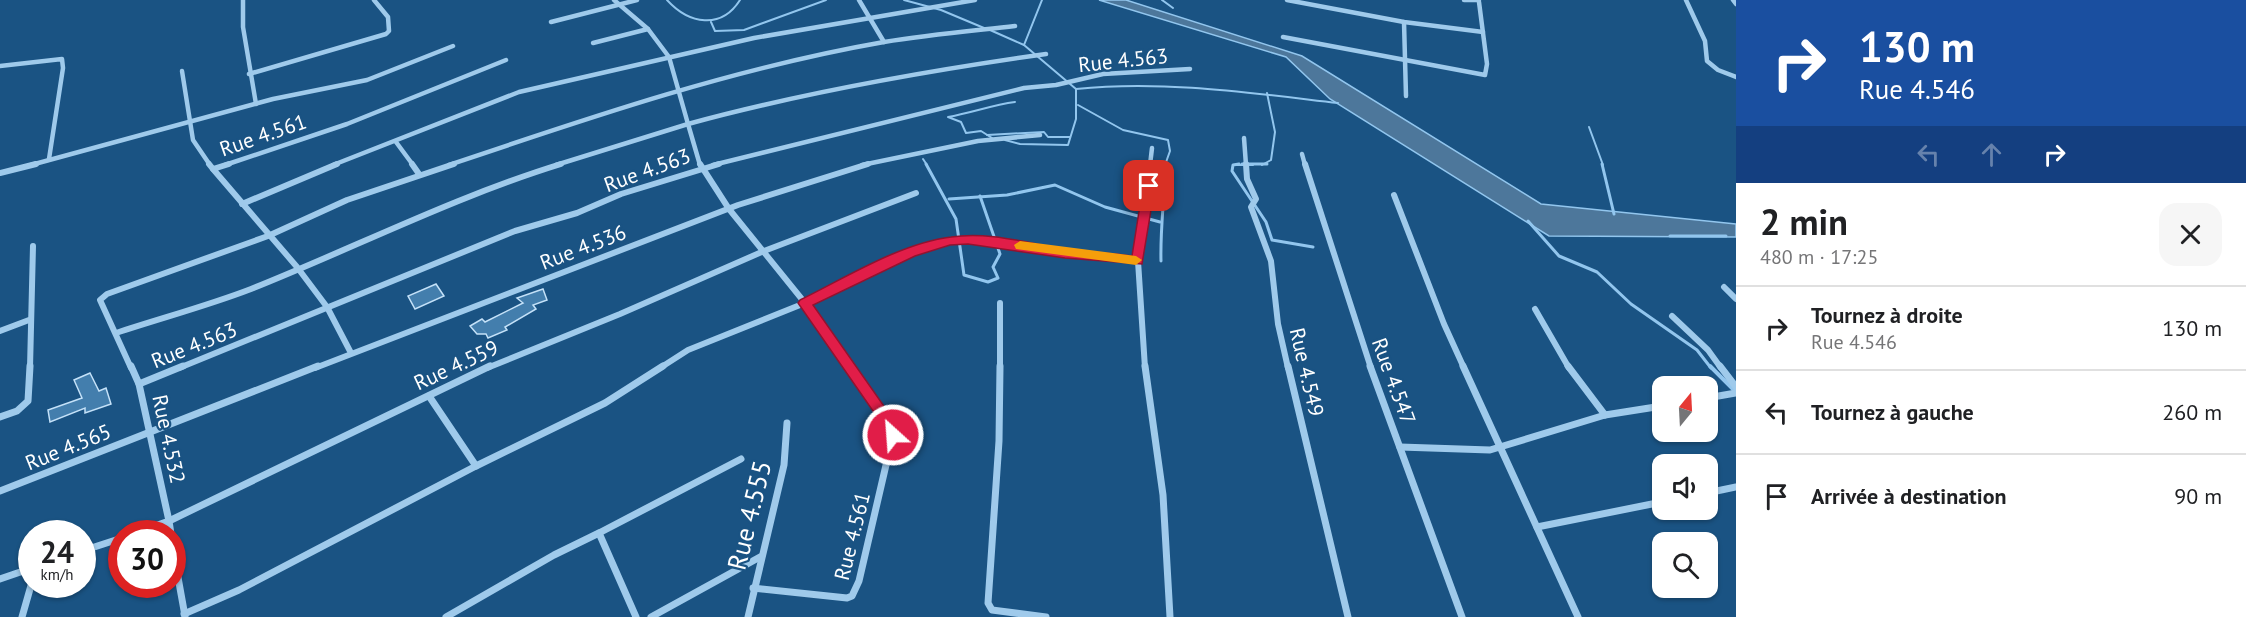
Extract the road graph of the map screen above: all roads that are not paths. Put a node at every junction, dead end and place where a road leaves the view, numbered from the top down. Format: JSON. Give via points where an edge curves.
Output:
{"nodes":[{"id":1,"x":243,"y":0,"type":"edge"},
{"id":2,"x":374,"y":0,"type":"edge"},
{"id":3,"x":614,"y":0,"type":"edge"},
{"id":4,"x":637,"y":0,"type":"edge"},
{"id":5,"x":859,"y":0,"type":"edge"},
{"id":6,"x":975,"y":0,"type":"edge"},
{"id":7,"x":1287,"y":0,"type":"edge"},
{"id":8,"x":1464,"y":0,"type":"edge"},
{"id":9,"x":1686,"y":0,"type":"edge"},
{"id":10,"x":1734,"y":0,"type":"edge"},
{"id":11,"x":1479,"y":1,"type":"edge"},
{"id":12,"x":1736,"y":4,"type":"edge"},
{"id":13,"x":620,"y":6,"type":"junction"},
{"id":14,"x":870,"y":17,"type":"junction"},
{"id":15,"x":551,"y":22,"type":"dead end"},
{"id":16,"x":1404,"y":22,"type":"junction"},
{"id":17,"x":1015,"y":26,"type":"dead end"},
{"id":18,"x":648,"y":29,"type":"junction"},
{"id":19,"x":1483,"y":32,"type":"junction"},
{"id":20,"x":1283,"y":36,"type":"dead end"},
{"id":21,"x":884,"y":42,"type":"junction"},
{"id":22,"x":593,"y":43,"type":"dead end"},
{"id":23,"x":453,"y":46,"type":"dead end"},
{"id":24,"x":1046,"y":54,"type":"dead end"},
{"id":25,"x":669,"y":57,"type":"junction"},
{"id":26,"x":506,"y":60,"type":"dead end"},
{"id":27,"x":1406,"y":60,"type":"junction"},
{"id":28,"x":0,"y":66,"type":"edge"},
{"id":29,"x":1190,"y":69,"type":"dead end"},
{"id":30,"x":182,"y":71,"type":"dead end"},
{"id":31,"x":249,"y":74,"type":"junction"},
{"id":32,"x":1736,"y":77,"type":"edge"},
{"id":33,"x":678,"y":92,"type":"junction"},
{"id":34,"x":1406,"y":96,"type":"dead end"},
{"id":35,"x":256,"y":104,"type":"junction"},
{"id":36,"x":189,"y":124,"type":"junction"},
{"id":37,"x":688,"y":124,"type":"junction"},
{"id":38,"x":1040,"y":135,"type":"dead end"},
{"id":39,"x":1244,"y":138,"type":"dead end"},
{"id":40,"x":396,"y":142,"type":"junction"},
{"id":41,"x":1152,"y":148,"type":"dead end"},
{"id":42,"x":1302,"y":154,"type":"dead end"},
{"id":43,"x":49,"y":159,"type":"junction"},
{"id":44,"x":701,"y":168,"type":"junction"},
{"id":45,"x":213,"y":169,"type":"junction"},
{"id":46,"x":0,"y":173,"type":"edge"},
{"id":47,"x":419,"y":174,"type":"junction"},
{"id":48,"x":916,"y":193,"type":"dead end"},
{"id":49,"x":1394,"y":195,"type":"dead end"},
{"id":50,"x":242,"y":204,"type":"junction"},
{"id":51,"x":729,"y":208,"type":"junction"},
{"id":52,"x":268,"y":236,"type":"junction"},
{"id":53,"x":33,"y":246,"type":"dead end"},
{"id":54,"x":764,"y":251,"type":"junction"},
{"id":55,"x":1138,"y":261,"type":"junction"},
{"id":56,"x":297,"y":267,"type":"junction"},
{"id":57,"x":1724,"y":287,"type":"dead end"},
{"id":58,"x":1736,"y":299,"type":"edge"},
{"id":59,"x":805,"y":303,"type":"junction"},
{"id":60,"x":1000,"y":303,"type":"dead end"},
{"id":61,"x":327,"y":307,"type":"junction"},
{"id":62,"x":1535,"y":309,"type":"dead end"},
{"id":63,"x":1672,"y":316,"type":"dead end"},
{"id":64,"x":29,"y":320,"type":"junction"},
{"id":65,"x":0,"y":331,"type":"edge"},
{"id":66,"x":116,"y":333,"type":"junction"},
{"id":67,"x":351,"y":353,"type":"junction"},
{"id":68,"x":138,"y":384,"type":"junction"},
{"id":69,"x":1736,"y":387,"type":"edge"},
{"id":70,"x":1736,"y":393,"type":"edge"},
{"id":71,"x":429,"y":396,"type":"junction"},
{"id":72,"x":1718,"y":396,"type":"edge"},
{"id":73,"x":1652,"y":407,"type":"edge"},
{"id":74,"x":1605,"y":416,"type":"junction"},
{"id":75,"x":0,"y":417,"type":"edge"},
{"id":76,"x":787,"y":423,"type":"dead end"},
{"id":77,"x":149,"y":432,"type":"junction"},
{"id":78,"x":1400,"y":447,"type":"junction"},
{"id":79,"x":1500,"y":448,"type":"junction"},
{"id":80,"x":741,"y":459,"type":"dead end"},
{"id":81,"x":476,"y":466,"type":"junction"},
{"id":82,"x":1736,"y":487,"type":"edge"},
{"id":83,"x":1718,"y":491,"type":"edge"},
{"id":84,"x":0,"y":492,"type":"edge"},
{"id":85,"x":1652,"y":504,"type":"edge"},
{"id":86,"x":169,"y":520,"type":"edge"},
{"id":87,"x":173,"y":520,"type":"edge"},
{"id":88,"x":1537,"y":527,"type":"junction"},
{"id":89,"x":599,"y":533,"type":"junction"},
{"id":90,"x":760,"y":556,"type":"junction"},
{"id":91,"x":18,"y":573,"type":"edge"},
{"id":92,"x":0,"y":579,"type":"edge"},
{"id":93,"x":753,"y":588,"type":"junction"},
{"id":94,"x":27,"y":598,"type":"edge"},
{"id":95,"x":181,"y":598,"type":"edge"},
{"id":96,"x":184,"y":615,"type":"edge"},
{"id":97,"x":22,"y":617,"type":"edge"},
{"id":98,"x":446,"y":617,"type":"edge"},
{"id":99,"x":636,"y":617,"type":"edge"},
{"id":100,"x":651,"y":617,"type":"edge"},
{"id":101,"x":748,"y":617,"type":"edge"},
{"id":102,"x":1046,"y":617,"type":"edge"},
{"id":103,"x":1170,"y":617,"type":"edge"},
{"id":104,"x":1348,"y":617,"type":"edge"},
{"id":105,"x":1462,"y":617,"type":"edge"},
{"id":106,"x":1578,"y":617,"type":"edge"}],
"edges":[{"from":1,"to":31,"type":"street"},
{"from":2,"to":31,"type":"street","via":[[388,17],[386,34]]},
{"from":3,"to":13,"type":"street"},
{"from":4,"to":13,"type":"street"},
{"from":5,"to":14,"type":"street"},
{"from":6,"to":14,"type":"street"},
{"from":7,"to":16,"type":"street"},
{"from":8,"to":11,"type":"street"},
{"from":9,"to":32,"type":"street","via":[[1705,41],[1707,61]]},
{"from":10,"to":12,"type":"street"},
{"from":11,"to":19,"type":"street"},
{"from":13,"to":15,"type":"street"},
{"from":13,"to":18,"type":"street"},
{"from":14,"to":21,"type":"street"},
{"from":14,"to":25,"type":"street"},
{"from":16,"to":19,"type":"street"},
{"from":16,"to":27,"type":"street"},
{"from":17,"to":21,"type":"street"},
{"from":18,"to":22,"type":"street"},
{"from":18,"to":25,"type":"street"},
{"from":19,"to":27,"type":"street","via":[[1485,75]]},
{"from":20,"to":27,"type":"street"},
{"from":21,"to":33,"type":"street","via":[[768,67]]},
{"from":23,"to":35,"type":"street","via":[[367,80]]},
{"from":24,"to":37,"type":"street","via":[[747,108]]},
{"from":25,"to":33,"type":"street"},
{"from":25,"to":40,"type":"street","via":[[519,92]]},
{"from":26,"to":45,"type":"street","name":"Rue 4.561","via":[[346,124]]},
{"from":27,"to":34,"type":"street"},
{"from":28,"to":43,"type":"street","via":[[62,59]]},
{"from":29,"to":44,"type":"street","name":"Rue 4.563","via":[[1103,74],[1024,88]]},
{"from":30,"to":36,"type":"street"},
{"from":31,"to":35,"type":"street"},
{"from":33,"to":37,"type":"street"},
{"from":33,"to":47,"type":"street"},
{"from":35,"to":36,"type":"street"},
{"from":36,"to":43,"type":"street"},
{"from":36,"to":45,"type":"street","via":[[194,140]]},
{"from":37,"to":44,"type":"street"},
{"from":37,"to":56,"type":"street","via":[[527,174]]},
{"from":38,"to":51,"type":"street","name":"Rue 4.536","via":[[989,138],[909,152]]},
{"from":39,"to":104,"type":"street","name":"Rue 4.549","via":[[1247,179],[1256,197],[1251,207],[1271,261],[1278,324]]},
{"from":40,"to":47,"type":"street"},
{"from":40,"to":50,"type":"street"},
{"from":41,"to":55,"type":"street"},
{"from":42,"to":78,"type":"street","name":"Rue 4.547","via":[[1359,336]]},
{"from":43,"to":46,"type":"street"},
{"from":44,"to":51,"type":"street"},
{"from":44,"to":61,"type":"street","name":"Rue 4.563","via":[[515,231]]},
{"from":45,"to":50,"type":"street","name":"Rue 4.561"},
{"from":47,"to":52,"type":"street","via":[[347,200]]},
{"from":48,"to":54,"type":"street","name":"Rue 4.559"},
{"from":49,"to":79,"type":"street","via":[[1444,324]]},
{"from":50,"to":52,"type":"street","name":"Rue 4.561"},
{"from":51,"to":54,"type":"street"},
{"from":51,"to":67,"type":"street","name":"Rue 4.536"},
{"from":52,"to":56,"type":"street","name":"Rue 4.561"},
{"from":52,"to":66,"type":"street","name":"Rue 4.532","via":[[107,294],[100,300]]},
{"from":53,"to":64,"type":"street"},
{"from":54,"to":59,"type":"street"},
{"from":54,"to":71,"type":"street","name":"Rue 4.559","via":[[501,361]]},
{"from":55,"to":59,"type":"street","via":[[1008,243],[949,241],[910,253]]},
{"from":55,"to":103,"type":"street","via":[[1144,373],[1163,495]]},
{"from":56,"to":61,"type":"street","name":"Rue 4.561"},
{"from":56,"to":66,"type":"street","via":[[250,289]]},
{"from":57,"to":58,"type":"street"},
{"from":59,"to":81,"type":"street","via":[[688,350],[605,403]]},
{"from":59,"to":93,"type":"street","name":"Rue 4.561","via":[[879,407],[893,435],[859,581],[852,596]]},
{"from":60,"to":102,"type":"street","via":[[999,441],[988,603],[992,609]]},
{"from":61,"to":67,"type":"street","name":"Rue 4.561"},
{"from":61,"to":68,"type":"street","name":"Rue 4.563"},
{"from":62,"to":74,"type":"street","via":[[1570,369]]},
{"from":63,"to":69,"type":"street","via":[[1712,355]]},
{"from":64,"to":65,"type":"street"},
{"from":64,"to":75,"type":"street","via":[[32,354],[28,401],[17,411]]},
{"from":66,"to":68,"type":"street","name":"Rue 4.532"},
{"from":67,"to":77,"type":"street","name":"Rue 4.536"},
{"from":68,"to":77,"type":"street","name":"Rue 4.532"},
{"from":70,"to":72,"type":"street"},
{"from":71,"to":81,"type":"street"},
{"from":71,"to":87,"type":"street","name":"Rue 4.559"},
{"from":73,"to":74,"type":"street"},
{"from":74,"to":79,"type":"street"},
{"from":76,"to":90,"type":"street","name":"Rue 4.555","via":[[784,465],[770,530]]},
{"from":77,"to":84,"type":"street","name":"Rue 4.565"},
{"from":77,"to":86,"type":"street","name":"Rue 4.532"},
{"from":78,"to":79,"type":"street"},
{"from":78,"to":105,"type":"street","name":"Rue 4.547"},
{"from":79,"to":88,"type":"street"},
{"from":80,"to":89,"type":"street"},
{"from":81,"to":96,"type":"street"},
{"from":82,"to":83,"type":"street"},
{"from":85,"to":88,"type":"street"},
{"from":88,"to":106,"type":"street"},
{"from":89,"to":98,"type":"street"},
{"from":89,"to":99,"type":"street"},
{"from":90,"to":93,"type":"street","name":"Rue 4.555"},
{"from":90,"to":100,"type":"street"},
{"from":91,"to":92,"type":"street"},
{"from":93,"to":101,"type":"street","name":"Rue 4.555"},
{"from":94,"to":97,"type":"street"},
{"from":95,"to":96,"type":"street"}]}
